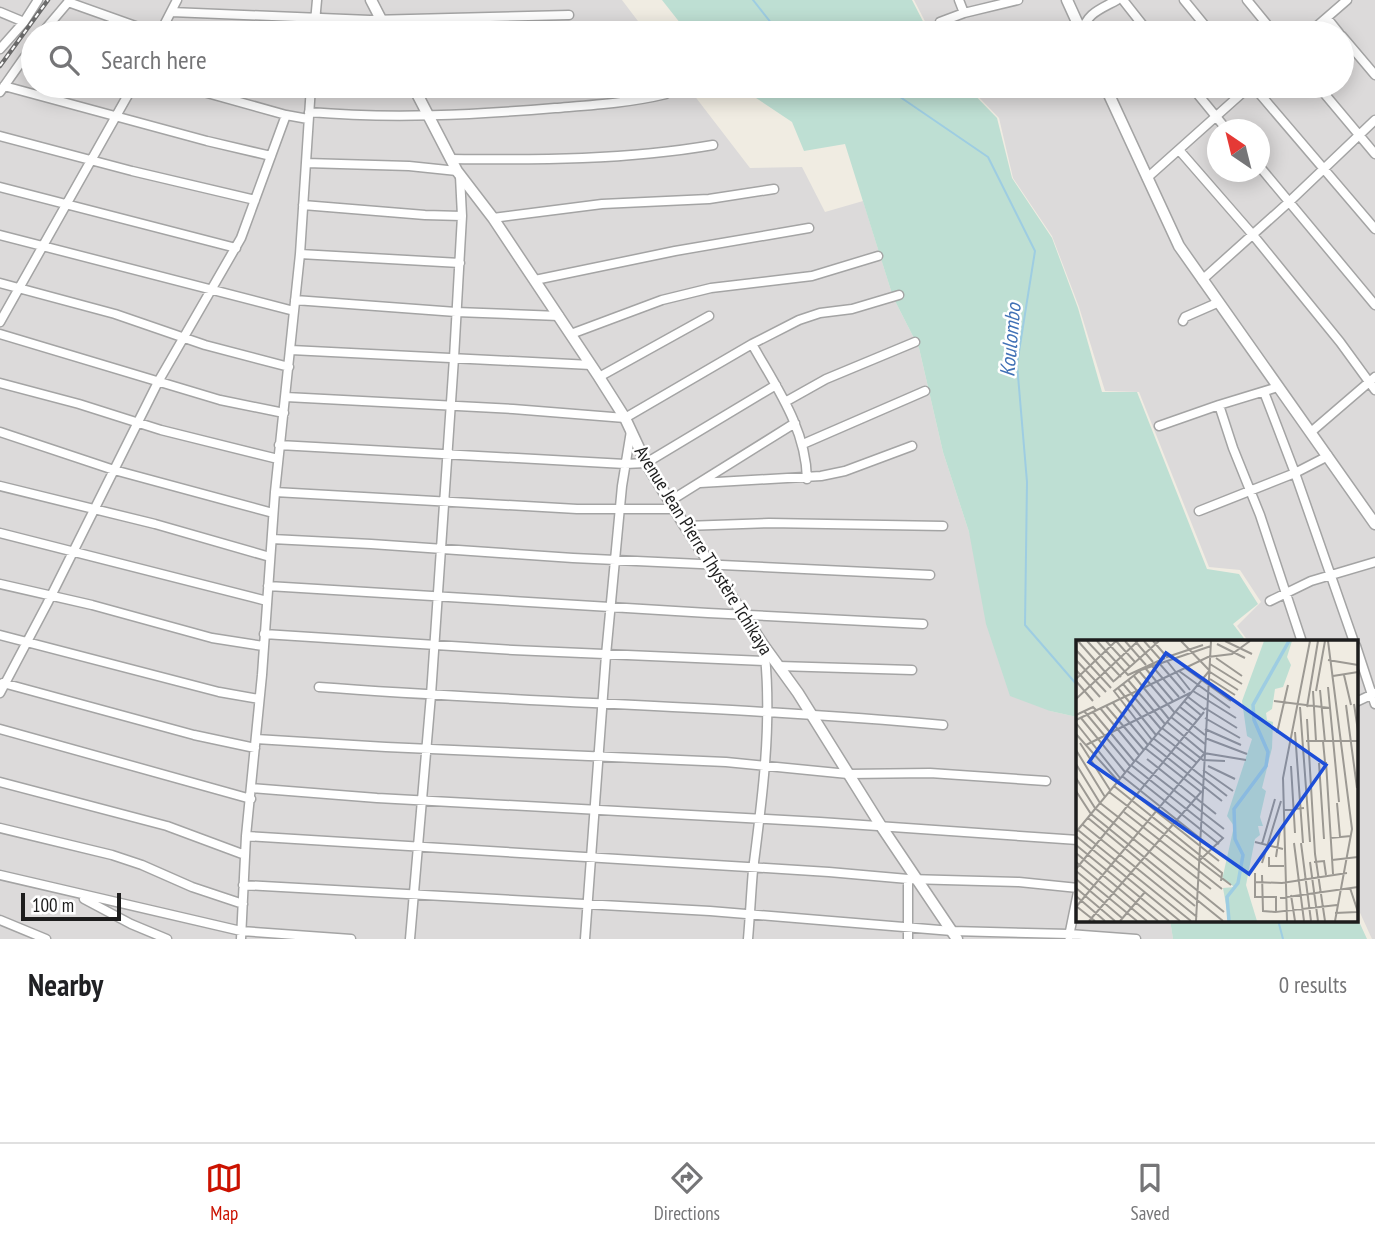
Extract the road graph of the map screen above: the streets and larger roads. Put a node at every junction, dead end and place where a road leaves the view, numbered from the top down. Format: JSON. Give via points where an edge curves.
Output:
{"nodes":[{"id":1,"x":38,"y":0,"type":"edge"},
{"id":2,"x":177,"y":0,"type":"edge"},
{"id":3,"x":317,"y":0,"type":"edge"},
{"id":4,"x":371,"y":0,"type":"edge"},
{"id":5,"x":959,"y":0,"type":"edge"},
{"id":6,"x":1018,"y":0,"type":"edge"},
{"id":7,"x":1068,"y":0,"type":"edge"},
{"id":8,"x":1120,"y":0,"type":"edge"},
{"id":9,"x":1184,"y":0,"type":"edge"},
{"id":10,"x":1247,"y":0,"type":"edge"},
{"id":11,"x":1347,"y":0,"type":"edge"},
{"id":12,"x":69,"y":1,"type":"edge"},
{"id":13,"x":0,"y":12,"type":"edge"},
{"id":14,"x":171,"y":12,"type":"junction"},
{"id":15,"x":964,"y":13,"type":"junction"},
{"id":16,"x":569,"y":15,"type":"dead end"},
{"id":17,"x":315,"y":17,"type":"junction"},
{"id":18,"x":1327,"y":18,"type":"junction"},
{"id":19,"x":381,"y":19,"type":"junction"},
{"id":20,"x":22,"y":21,"type":"edge"},
{"id":21,"x":25,"y":21,"type":"edge"},
{"id":22,"x":50,"y":21,"type":"edge"},
{"id":23,"x":125,"y":21,"type":"edge"},
{"id":24,"x":165,"y":21,"type":"edge"},
{"id":25,"x":315,"y":21,"type":"edge"},
{"id":26,"x":943,"y":21,"type":"edge"},
{"id":27,"x":1077,"y":21,"type":"edge"},
{"id":28,"x":1086,"y":21,"type":"edge"},
{"id":29,"x":1138,"y":21,"type":"edge"},
{"id":30,"x":1201,"y":21,"type":"edge"},
{"id":31,"x":1264,"y":21,"type":"edge"},
{"id":32,"x":1323,"y":21,"type":"edge"},
{"id":33,"x":1329,"y":21,"type":"edge"},
{"id":34,"x":21,"y":25,"type":"edge"},
{"id":35,"x":0,"y":49,"type":"edge"},
{"id":36,"x":1354,"y":50,"type":"edge"},
{"id":37,"x":21,"y":62,"type":"edge"},
{"id":38,"x":1375,"y":75,"type":"edge"},
{"id":39,"x":2,"y":89,"type":"edge"},
{"id":40,"x":21,"y":94,"type":"edge"},
{"id":41,"x":38,"y":98,"type":"edge"},
{"id":42,"x":127,"y":98,"type":"edge"},
{"id":43,"x":225,"y":98,"type":"edge"},
{"id":44,"x":310,"y":98,"type":"edge"},
{"id":45,"x":419,"y":98,"type":"edge"},
{"id":46,"x":639,"y":98,"type":"edge"},
{"id":47,"x":1110,"y":98,"type":"edge"},
{"id":48,"x":1201,"y":98,"type":"edge"},
{"id":49,"x":1238,"y":98,"type":"edge"},
{"id":50,"x":1263,"y":98,"type":"edge"},
{"id":51,"x":1328,"y":98,"type":"edge"},
{"id":52,"x":286,"y":115,"type":"junction"},
{"id":53,"x":309,"y":116,"type":"junction"},
{"id":54,"x":429,"y":116,"type":"junction"},
{"id":55,"x":115,"y":117,"type":"junction"},
{"id":56,"x":1216,"y":117,"type":"junction"},
{"id":57,"x":1375,"y":120,"type":"edge"},
{"id":58,"x":1359,"y":135,"type":"junction"},
{"id":59,"x":0,"y":136,"type":"edge"},
{"id":60,"x":713,"y":145,"type":"dead end"},
{"id":61,"x":1180,"y":150,"type":"junction"},
{"id":62,"x":1375,"y":155,"type":"edge"},
{"id":63,"x":271,"y":156,"type":"junction"},
{"id":64,"x":451,"y":159,"type":"junction"},
{"id":65,"x":90,"y":160,"type":"junction"},
{"id":66,"x":306,"y":163,"type":"junction"},
{"id":67,"x":1324,"y":168,"type":"junction"},
{"id":68,"x":459,"y":173,"type":"junction"},
{"id":69,"x":1147,"y":178,"type":"junction"},
{"id":70,"x":1270,"y":180,"type":"edge"},
{"id":71,"x":0,"y":187,"type":"edge"},
{"id":72,"x":774,"y":189,"type":"dead end"},
{"id":73,"x":255,"y":200,"type":"junction"},
{"id":74,"x":1289,"y":202,"type":"junction"},
{"id":75,"x":66,"y":204,"type":"junction"},
{"id":76,"x":303,"y":205,"type":"junction"},
{"id":77,"x":463,"y":216,"type":"junction"},
{"id":78,"x":493,"y":218,"type":"junction"},
{"id":79,"x":809,"y":228,"type":"dead end"},
{"id":80,"x":1375,"y":229,"type":"edge"},
{"id":81,"x":0,"y":235,"type":"edge"},
{"id":82,"x":1253,"y":235,"type":"junction"},
{"id":83,"x":43,"y":247,"type":"junction"},
{"id":84,"x":236,"y":248,"type":"junction"},
{"id":85,"x":300,"y":254,"type":"junction"},
{"id":86,"x":878,"y":256,"type":"dead end"},
{"id":87,"x":460,"y":263,"type":"junction"},
{"id":88,"x":535,"y":280,"type":"junction"},
{"id":89,"x":1202,"y":280,"type":"junction"},
{"id":90,"x":0,"y":283,"type":"edge"},
{"id":91,"x":20,"y":287,"type":"junction"},
{"id":92,"x":211,"y":290,"type":"junction"},
{"id":93,"x":899,"y":295,"type":"dead end"},
{"id":94,"x":295,"y":300,"type":"junction"},
{"id":95,"x":1217,"y":303,"type":"junction"},
{"id":96,"x":1375,"y":305,"type":"edge"},
{"id":97,"x":294,"y":311,"type":"junction"},
{"id":98,"x":456,"y":312,"type":"junction"},
{"id":99,"x":559,"y":316,"type":"junction"},
{"id":100,"x":709,"y":316,"type":"dead end"},
{"id":101,"x":1183,"y":321,"type":"dead end"},
{"id":102,"x":0,"y":322,"type":"edge"},
{"id":103,"x":0,"y":334,"type":"edge"},
{"id":104,"x":571,"y":334,"type":"junction"},
{"id":105,"x":183,"y":338,"type":"junction"},
{"id":106,"x":915,"y":342,"type":"dead end"},
{"id":107,"x":752,"y":344,"type":"junction"},
{"id":108,"x":291,"y":350,"type":"junction"},
{"id":109,"x":454,"y":358,"type":"junction"},
{"id":110,"x":592,"y":365,"type":"junction"},
{"id":111,"x":289,"y":367,"type":"junction"},
{"id":112,"x":599,"y":377,"type":"junction"},
{"id":113,"x":1372,"y":380,"type":"edge"},
{"id":114,"x":158,"y":382,"type":"junction"},
{"id":115,"x":0,"y":383,"type":"edge"},
{"id":116,"x":776,"y":385,"type":"junction"},
{"id":117,"x":1278,"y":387,"type":"junction"},
{"id":118,"x":1375,"y":390,"type":"edge"},
{"id":119,"x":925,"y":391,"type":"dead end"},
{"id":120,"x":1264,"y":392,"type":"junction"},
{"id":121,"x":286,"y":397,"type":"junction"},
{"id":122,"x":785,"y":402,"type":"junction"},
{"id":123,"x":449,"y":405,"type":"junction"},
{"id":124,"x":1219,"y":405,"type":"junction"},
{"id":125,"x":284,"y":413,"type":"junction"},
{"id":126,"x":625,"y":418,"type":"junction"},
{"id":127,"x":137,"y":423,"type":"junction"},
{"id":128,"x":795,"y":423,"type":"junction"},
{"id":129,"x":1159,"y":426,"type":"dead end"},
{"id":130,"x":631,"y":430,"type":"junction"},
{"id":131,"x":0,"y":432,"type":"edge"},
{"id":132,"x":1311,"y":432,"type":"junction"},
{"id":133,"x":803,"y":444,"type":"junction"},
{"id":134,"x":279,"y":445,"type":"junction"},
{"id":135,"x":912,"y":446,"type":"dead end"},
{"id":136,"x":447,"y":454,"type":"junction"},
{"id":137,"x":1328,"y":456,"type":"junction"},
{"id":138,"x":278,"y":458,"type":"junction"},
{"id":139,"x":646,"y":463,"type":"junction"},
{"id":140,"x":625,"y":464,"type":"junction"},
{"id":141,"x":114,"y":470,"type":"junction"},
{"id":142,"x":1295,"y":473,"type":"junction"},
{"id":143,"x":807,"y":479,"type":"junction"},
{"id":144,"x":700,"y":484,"type":"junction"},
{"id":145,"x":0,"y":486,"type":"edge"},
{"id":146,"x":1251,"y":491,"type":"junction"},
{"id":147,"x":275,"y":492,"type":"junction"},
{"id":148,"x":444,"y":501,"type":"junction"},
{"id":149,"x":672,"y":505,"type":"junction"},
{"id":150,"x":94,"y":509,"type":"junction"},
{"id":151,"x":620,"y":509,"type":"junction"},
{"id":152,"x":1199,"y":511,"type":"dead end"},
{"id":153,"x":273,"y":513,"type":"junction"},
{"id":154,"x":1375,"y":524,"type":"edge"},
{"id":155,"x":685,"y":526,"type":"junction"},
{"id":156,"x":943,"y":526,"type":"dead end"},
{"id":157,"x":0,"y":533,"type":"edge"},
{"id":158,"x":272,"y":539,"type":"junction"},
{"id":159,"x":441,"y":549,"type":"junction"},
{"id":160,"x":72,"y":553,"type":"junction"},
{"id":161,"x":270,"y":557,"type":"junction"},
{"id":162,"x":617,"y":560,"type":"junction"},
{"id":163,"x":1374,"y":564,"type":"edge"},
{"id":164,"x":711,"y":565,"type":"junction"},
{"id":165,"x":930,"y":575,"type":"dead end"},
{"id":166,"x":1332,"y":575,"type":"junction"},
{"id":167,"x":0,"y":584,"type":"edge"},
{"id":168,"x":268,"y":586,"type":"junction"},
{"id":169,"x":1286,"y":593,"type":"junction"},
{"id":170,"x":438,"y":596,"type":"junction"},
{"id":171,"x":51,"y":597,"type":"junction"},
{"id":172,"x":267,"y":601,"type":"junction"},
{"id":173,"x":1270,"y":601,"type":"dead end"},
{"id":174,"x":612,"y":607,"type":"junction"},
{"id":175,"x":744,"y":614,"type":"junction"},
{"id":176,"x":923,"y":624,"type":"dead end"},
{"id":177,"x":264,"y":634,"type":"junction"},
{"id":178,"x":0,"y":635,"type":"edge"},
{"id":179,"x":1301,"y":640,"type":"edge"},
{"id":180,"x":1354,"y":640,"type":"edge"},
{"id":181,"x":26,"y":643,"type":"junction"},
{"id":182,"x":435,"y":643,"type":"junction"},
{"id":183,"x":263,"y":646,"type":"junction"},
{"id":184,"x":764,"y":646,"type":"junction"},
{"id":185,"x":1358,"y":652,"type":"edge"},
{"id":186,"x":606,"y":655,"type":"junction"},
{"id":187,"x":765,"y":661,"type":"junction"},
{"id":188,"x":778,"y":666,"type":"junction"},
{"id":189,"x":912,"y":670,"type":"dead end"},
{"id":190,"x":2,"y":683,"type":"edge"},
{"id":191,"x":319,"y":687,"type":"dead end"},
{"id":192,"x":0,"y":693,"type":"edge"},
{"id":193,"x":1374,"y":694,"type":"edge"},
{"id":194,"x":431,"y":695,"type":"junction"},
{"id":195,"x":259,"y":699,"type":"junction"},
{"id":196,"x":1358,"y":701,"type":"edge"},
{"id":197,"x":603,"y":703,"type":"junction"},
{"id":198,"x":1375,"y":704,"type":"edge"},
{"id":199,"x":767,"y":711,"type":"junction"},
{"id":200,"x":812,"y":714,"type":"junction"},
{"id":201,"x":943,"y":725,"type":"dead end"},
{"id":202,"x":0,"y":729,"type":"edge"},
{"id":203,"x":255,"y":743,"type":"junction"},
{"id":204,"x":425,"y":747,"type":"junction"},
{"id":205,"x":599,"y":757,"type":"junction"},
{"id":206,"x":764,"y":766,"type":"junction"},
{"id":207,"x":848,"y":774,"type":"junction"},
{"id":208,"x":1046,"y":780,"type":"dead end"},
{"id":209,"x":0,"y":782,"type":"edge"},
{"id":210,"x":252,"y":788,"type":"junction"},
{"id":211,"x":251,"y":799,"type":"junction"},
{"id":212,"x":421,"y":800,"type":"junction"},
{"id":213,"x":596,"y":809,"type":"junction"},
{"id":214,"x":761,"y":819,"type":"junction"},
{"id":215,"x":881,"y":826,"type":"junction"},
{"id":216,"x":0,"y":828,"type":"edge"},
{"id":217,"x":246,"y":836,"type":"junction"},
{"id":218,"x":1076,"y":840,"type":"edge"},
{"id":219,"x":419,"y":846,"type":"junction"},
{"id":220,"x":245,"y":855,"type":"junction"},
{"id":221,"x":591,"y":857,"type":"junction"},
{"id":222,"x":754,"y":867,"type":"junction"},
{"id":223,"x":0,"y":875,"type":"edge"},
{"id":224,"x":912,"y":879,"type":"junction"},
{"id":225,"x":243,"y":885,"type":"junction"},
{"id":226,"x":1076,"y":890,"type":"edge"},
{"id":227,"x":74,"y":894,"type":"junction"},
{"id":228,"x":414,"y":895,"type":"junction"},
{"id":229,"x":1076,"y":896,"type":"edge"},
{"id":230,"x":243,"y":904,"type":"junction"},
{"id":231,"x":587,"y":904,"type":"junction"},
{"id":232,"x":750,"y":914,"type":"junction"},
{"id":233,"x":0,"y":920,"type":"edge"},
{"id":234,"x":908,"y":926,"type":"junction"},
{"id":235,"x":241,"y":935,"type":"edge"},
{"id":236,"x":954,"y":935,"type":"edge"},
{"id":237,"x":1069,"y":937,"type":"edge"},
{"id":238,"x":46,"y":939,"type":"edge"},
{"id":239,"x":167,"y":939,"type":"edge"},
{"id":240,"x":351,"y":939,"type":"edge"},
{"id":241,"x":410,"y":939,"type":"edge"},
{"id":242,"x":585,"y":939,"type":"edge"},
{"id":243,"x":748,"y":939,"type":"edge"},
{"id":244,"x":908,"y":939,"type":"edge"},
{"id":245,"x":1136,"y":939,"type":"edge"}],
"edges":[{"from":1,"to":21,"type":"street"},
{"from":2,"to":14,"type":"street"},
{"from":3,"to":17,"type":"street"},
{"from":4,"to":19,"type":"street"},
{"from":5,"to":15,"type":"street"},
{"from":6,"to":15,"type":"street"},
{"from":7,"to":27,"type":"street"},
{"from":8,"to":28,"type":"street"},
{"from":8,"to":29,"type":"street"},
{"from":9,"to":30,"type":"street"},
{"from":10,"to":31,"type":"street"},
{"from":11,"to":18,"type":"street"},
{"from":12,"to":22,"type":"street"},
{"from":12,"to":23,"type":"street"},
{"from":13,"to":20,"type":"street"},
{"from":14,"to":17,"type":"street"},
{"from":14,"to":24,"type":"street"},
{"from":15,"to":26,"type":"street"},
{"from":16,"to":19,"type":"street"},
{"from":17,"to":19,"type":"street"},
{"from":17,"to":25,"type":"street"},
{"from":18,"to":32,"type":"street"},
{"from":18,"to":33,"type":"street"},
{"from":34,"to":35,"type":"street"},
{"from":36,"to":38,"type":"street"},
{"from":37,"to":39,"type":"street"},
{"from":39,"to":40,"type":"street"},
{"from":41,"to":55,"type":"street"},
{"from":42,"to":55,"type":"street"},
{"from":43,"to":52,"type":"street"},
{"from":44,"to":53,"type":"street"},
{"from":45,"to":54,"type":"street","name":"Avenue Jean Pierre Thystère Tchikaya"},
{"from":46,"to":54,"type":"street"},
{"from":47,"to":69,"type":"street"},
{"from":48,"to":56,"type":"street"},
{"from":49,"to":56,"type":"street"},
{"from":50,"to":67,"type":"street"},
{"from":51,"to":58,"type":"street"},
{"from":52,"to":53,"type":"street"},
{"from":52,"to":63,"type":"street"},
{"from":53,"to":54,"type":"street"},
{"from":53,"to":66,"type":"street"},
{"from":54,"to":64,"type":"street","name":"Avenue Jean Pierre Thystère Tchikaya"},
{"from":55,"to":63,"type":"street"},
{"from":55,"to":65,"type":"street"},
{"from":56,"to":61,"type":"street"},
{"from":57,"to":58,"type":"street"},
{"from":58,"to":62,"type":"street"},
{"from":58,"to":67,"type":"street"},
{"from":59,"to":65,"type":"street"},
{"from":60,"to":64,"type":"street","via":[[591,157]]},
{"from":61,"to":69,"type":"street"},
{"from":61,"to":82,"type":"street"},
{"from":63,"to":73,"type":"street"},
{"from":64,"to":68,"type":"street","name":"Avenue Jean Pierre Thystère Tchikaya"},
{"from":65,"to":73,"type":"street"},
{"from":65,"to":75,"type":"street"},
{"from":66,"to":68,"type":"street","via":[[409,166]]},
{"from":66,"to":76,"type":"street"},
{"from":67,"to":74,"type":"street"},
{"from":67,"to":80,"type":"street"},
{"from":68,"to":77,"type":"street"},
{"from":68,"to":78,"type":"street","name":"Avenue Jean Pierre Thystère Tchikaya"},
{"from":69,"to":89,"type":"street","via":[[1179,246]]},
{"from":70,"to":74,"type":"street"},
{"from":71,"to":75,"type":"street"},
{"from":72,"to":78,"type":"street"},
{"from":73,"to":84,"type":"street"},
{"from":74,"to":82,"type":"street"},
{"from":74,"to":96,"type":"street"},
{"from":75,"to":83,"type":"street"},
{"from":75,"to":84,"type":"street"},
{"from":76,"to":77,"type":"street"},
{"from":76,"to":85,"type":"street"},
{"from":77,"to":87,"type":"street"},
{"from":78,"to":88,"type":"street","name":"Avenue Jean Pierre Thystère Tchikaya"},
{"from":79,"to":88,"type":"street"},
{"from":81,"to":83,"type":"street"},
{"from":82,"to":89,"type":"street"},
{"from":82,"to":113,"type":"street"},
{"from":83,"to":91,"type":"street"},
{"from":83,"to":92,"type":"street"},
{"from":84,"to":92,"type":"street"},
{"from":85,"to":87,"type":"street"},
{"from":85,"to":94,"type":"street"},
{"from":86,"to":104,"type":"street","via":[[812,276],[711,288],[662,300]]},
{"from":87,"to":98,"type":"street"},
{"from":88,"to":99,"type":"street","name":"Avenue Jean Pierre Thystère Tchikaya"},
{"from":89,"to":95,"type":"street"},
{"from":90,"to":91,"type":"street"},
{"from":91,"to":102,"type":"street"},
{"from":91,"to":105,"type":"street"},
{"from":92,"to":97,"type":"street"},
{"from":92,"to":105,"type":"street"},
{"from":93,"to":107,"type":"street","via":[[808,316]]},
{"from":94,"to":97,"type":"street"},
{"from":94,"to":98,"type":"street"},
{"from":95,"to":101,"type":"street"},
{"from":95,"to":117,"type":"street"},
{"from":97,"to":108,"type":"street"},
{"from":98,"to":99,"type":"street"},
{"from":98,"to":109,"type":"street"},
{"from":99,"to":104,"type":"street","name":"Avenue Jean Pierre Thystère Tchikaya"},
{"from":100,"to":112,"type":"street"},
{"from":103,"to":114,"type":"street"},
{"from":104,"to":110,"type":"street","name":"Avenue Jean Pierre Thystère Tchikaya"},
{"from":105,"to":111,"type":"street"},
{"from":105,"to":114,"type":"street"},
{"from":106,"to":122,"type":"street","via":[[826,379]]},
{"from":107,"to":116,"type":"street"},
{"from":107,"to":126,"type":"street"},
{"from":108,"to":109,"type":"street"},
{"from":108,"to":111,"type":"street"},
{"from":109,"to":110,"type":"street"},
{"from":109,"to":123,"type":"street"},
{"from":110,"to":112,"type":"street","name":"Avenue Jean Pierre Thystère Tchikaya"},
{"from":111,"to":121,"type":"street"},
{"from":112,"to":126,"type":"street","name":"Avenue Jean Pierre Thystère Tchikaya"},
{"from":113,"to":118,"type":"street"},
{"from":113,"to":132,"type":"street"},
{"from":114,"to":125,"type":"street"},
{"from":114,"to":127,"type":"street"},
{"from":115,"to":127,"type":"street"},
{"from":116,"to":122,"type":"street"},
{"from":116,"to":139,"type":"street"},
{"from":117,"to":120,"type":"street"},
{"from":117,"to":132,"type":"street"},
{"from":119,"to":133,"type":"street"},
{"from":120,"to":124,"type":"street"},
{"from":120,"to":142,"type":"street"},
{"from":121,"to":123,"type":"street"},
{"from":121,"to":125,"type":"street"},
{"from":122,"to":128,"type":"street"},
{"from":123,"to":126,"type":"street"},
{"from":123,"to":136,"type":"street"},
{"from":124,"to":129,"type":"street"},
{"from":124,"to":146,"type":"street"},
{"from":125,"to":134,"type":"street"},
{"from":126,"to":130,"type":"street","name":"Avenue Jean Pierre Thystère Tchikaya"},
{"from":127,"to":138,"type":"street"},
{"from":127,"to":141,"type":"street"},
{"from":128,"to":133,"type":"street"},
{"from":128,"to":144,"type":"street"},
{"from":130,"to":139,"type":"street","name":"Avenue Jean Pierre Thystère Tchikaya"},
{"from":130,"to":140,"type":"street"},
{"from":131,"to":141,"type":"street"},
{"from":132,"to":137,"type":"street"},
{"from":133,"to":143,"type":"street"},
{"from":134,"to":136,"type":"street"},
{"from":134,"to":138,"type":"street"},
{"from":135,"to":143,"type":"street","via":[[845,471]]},
{"from":136,"to":140,"type":"street"},
{"from":136,"to":148,"type":"street"},
{"from":137,"to":142,"type":"street"},
{"from":137,"to":154,"type":"street"},
{"from":138,"to":147,"type":"street"},
{"from":139,"to":140,"type":"street"},
{"from":139,"to":149,"type":"street","name":"Avenue Jean Pierre Thystère Tchikaya"},
{"from":140,"to":151,"type":"street"},
{"from":141,"to":150,"type":"street"},
{"from":141,"to":153,"type":"street"},
{"from":142,"to":146,"type":"street"},
{"from":142,"to":166,"type":"street"},
{"from":143,"to":144,"type":"street"},
{"from":144,"to":149,"type":"street"},
{"from":145,"to":150,"type":"street"},
{"from":146,"to":152,"type":"street"},
{"from":146,"to":169,"type":"street"},
{"from":147,"to":148,"type":"street"},
{"from":147,"to":153,"type":"street"},
{"from":148,"to":151,"type":"street"},
{"from":148,"to":159,"type":"street"},
{"from":149,"to":151,"type":"street"},
{"from":149,"to":155,"type":"street","name":"Avenue Jean Pierre Thystère Tchikaya"},
{"from":150,"to":160,"type":"street"},
{"from":150,"to":161,"type":"street"},
{"from":151,"to":162,"type":"street"},
{"from":153,"to":158,"type":"street"},
{"from":155,"to":156,"type":"street"},
{"from":155,"to":164,"type":"street","name":"Avenue Jean Pierre Thystère Tchikaya"},
{"from":157,"to":160,"type":"street"},
{"from":158,"to":159,"type":"street"},
{"from":158,"to":161,"type":"street"},
{"from":159,"to":162,"type":"street"},
{"from":159,"to":170,"type":"street"},
{"from":160,"to":171,"type":"street"},
{"from":160,"to":172,"type":"street"},
{"from":161,"to":168,"type":"street"},
{"from":162,"to":164,"type":"street"},
{"from":162,"to":174,"type":"street"},
{"from":163,"to":166,"type":"street"},
{"from":164,"to":165,"type":"street"},
{"from":164,"to":175,"type":"street","name":"Avenue Jean Pierre Thystère Tchikaya"},
{"from":166,"to":169,"type":"street"},
{"from":166,"to":180,"type":"street"},
{"from":167,"to":171,"type":"street"},
{"from":168,"to":170,"type":"street"},
{"from":168,"to":172,"type":"street"},
{"from":169,"to":173,"type":"street"},
{"from":169,"to":179,"type":"street"},
{"from":170,"to":174,"type":"street"},
{"from":170,"to":182,"type":"street"},
{"from":171,"to":181,"type":"street"},
{"from":171,"to":183,"type":"street","via":[[212,638]]},
{"from":172,"to":177,"type":"street"},
{"from":174,"to":175,"type":"street"},
{"from":174,"to":186,"type":"street"},
{"from":175,"to":176,"type":"street"},
{"from":175,"to":184,"type":"street","name":"Avenue Jean Pierre Thystère Tchikaya"},
{"from":177,"to":182,"type":"street"},
{"from":177,"to":183,"type":"street"},
{"from":178,"to":181,"type":"street"},
{"from":181,"to":190,"type":"street"},
{"from":181,"to":195,"type":"street"},
{"from":182,"to":186,"type":"street"},
{"from":182,"to":194,"type":"street"},
{"from":183,"to":195,"type":"street"},
{"from":184,"to":187,"type":"street"},
{"from":184,"to":188,"type":"street","name":"Avenue Jean Pierre Thystère Tchikaya"},
{"from":185,"to":193,"type":"street"},
{"from":186,"to":187,"type":"street"},
{"from":186,"to":197,"type":"street"},
{"from":187,"to":199,"type":"street"},
{"from":188,"to":189,"type":"street"},
{"from":188,"to":200,"type":"street","name":"Avenue Jean Pierre Thystère Tchikaya"},
{"from":190,"to":192,"type":"street"},
{"from":190,"to":203,"type":"street","via":[[194,735]]},
{"from":191,"to":194,"type":"street"},
{"from":193,"to":196,"type":"street"},
{"from":193,"to":198,"type":"street"},
{"from":194,"to":197,"type":"street"},
{"from":194,"to":204,"type":"street"},
{"from":195,"to":203,"type":"street"},
{"from":197,"to":199,"type":"street"},
{"from":197,"to":205,"type":"street"},
{"from":199,"to":200,"type":"street"},
{"from":199,"to":206,"type":"street"},
{"from":200,"to":201,"type":"street"},
{"from":200,"to":207,"type":"street","name":"Avenue Jean Pierre Thystère Tchikaya"},
{"from":202,"to":211,"type":"street"},
{"from":203,"to":204,"type":"street"},
{"from":203,"to":210,"type":"street"},
{"from":204,"to":205,"type":"street"},
{"from":204,"to":212,"type":"street"},
{"from":205,"to":206,"type":"street"},
{"from":205,"to":213,"type":"street"},
{"from":206,"to":207,"type":"street"},
{"from":206,"to":214,"type":"street"},
{"from":207,"to":208,"type":"street"},
{"from":207,"to":215,"type":"street","name":"Avenue Jean Pierre Thystère Tchikaya"},
{"from":209,"to":220,"type":"street","via":[[167,826]]},
{"from":210,"to":211,"type":"street"},
{"from":210,"to":212,"type":"street"},
{"from":211,"to":217,"type":"street"},
{"from":212,"to":213,"type":"street"},
{"from":212,"to":219,"type":"street"},
{"from":213,"to":214,"type":"street"},
{"from":213,"to":221,"type":"street"},
{"from":214,"to":215,"type":"street"},
{"from":214,"to":222,"type":"street"},
{"from":215,"to":218,"type":"street"},
{"from":215,"to":224,"type":"street","name":"Avenue Jean Pierre Thystère Tchikaya"},
{"from":216,"to":230,"type":"street","via":[[112,855]]},
{"from":217,"to":219,"type":"street"},
{"from":217,"to":220,"type":"street"},
{"from":219,"to":221,"type":"street"},
{"from":219,"to":228,"type":"street"},
{"from":220,"to":225,"type":"street"},
{"from":221,"to":222,"type":"street"},
{"from":221,"to":231,"type":"street"},
{"from":222,"to":224,"type":"street"},
{"from":222,"to":232,"type":"street"},
{"from":223,"to":227,"type":"street"},
{"from":224,"to":226,"type":"street","via":[[1019,882]]},
{"from":224,"to":234,"type":"street"},
{"from":224,"to":236,"type":"street","name":"Avenue Jean Pierre Thystère Tchikaya"},
{"from":225,"to":228,"type":"street"},
{"from":225,"to":230,"type":"street"},
{"from":227,"to":235,"type":"street"},
{"from":227,"to":239,"type":"street"},
{"from":228,"to":231,"type":"street"},
{"from":228,"to":241,"type":"street"},
{"from":229,"to":237,"type":"street"},
{"from":230,"to":235,"type":"street"},
{"from":231,"to":232,"type":"street"},
{"from":231,"to":242,"type":"street"},
{"from":232,"to":234,"type":"street"},
{"from":232,"to":243,"type":"street"},
{"from":233,"to":238,"type":"street"},
{"from":234,"to":236,"type":"street"},
{"from":234,"to":244,"type":"street"},
{"from":235,"to":240,"type":"street"},
{"from":236,"to":237,"type":"street"},
{"from":237,"to":245,"type":"street"}]}
